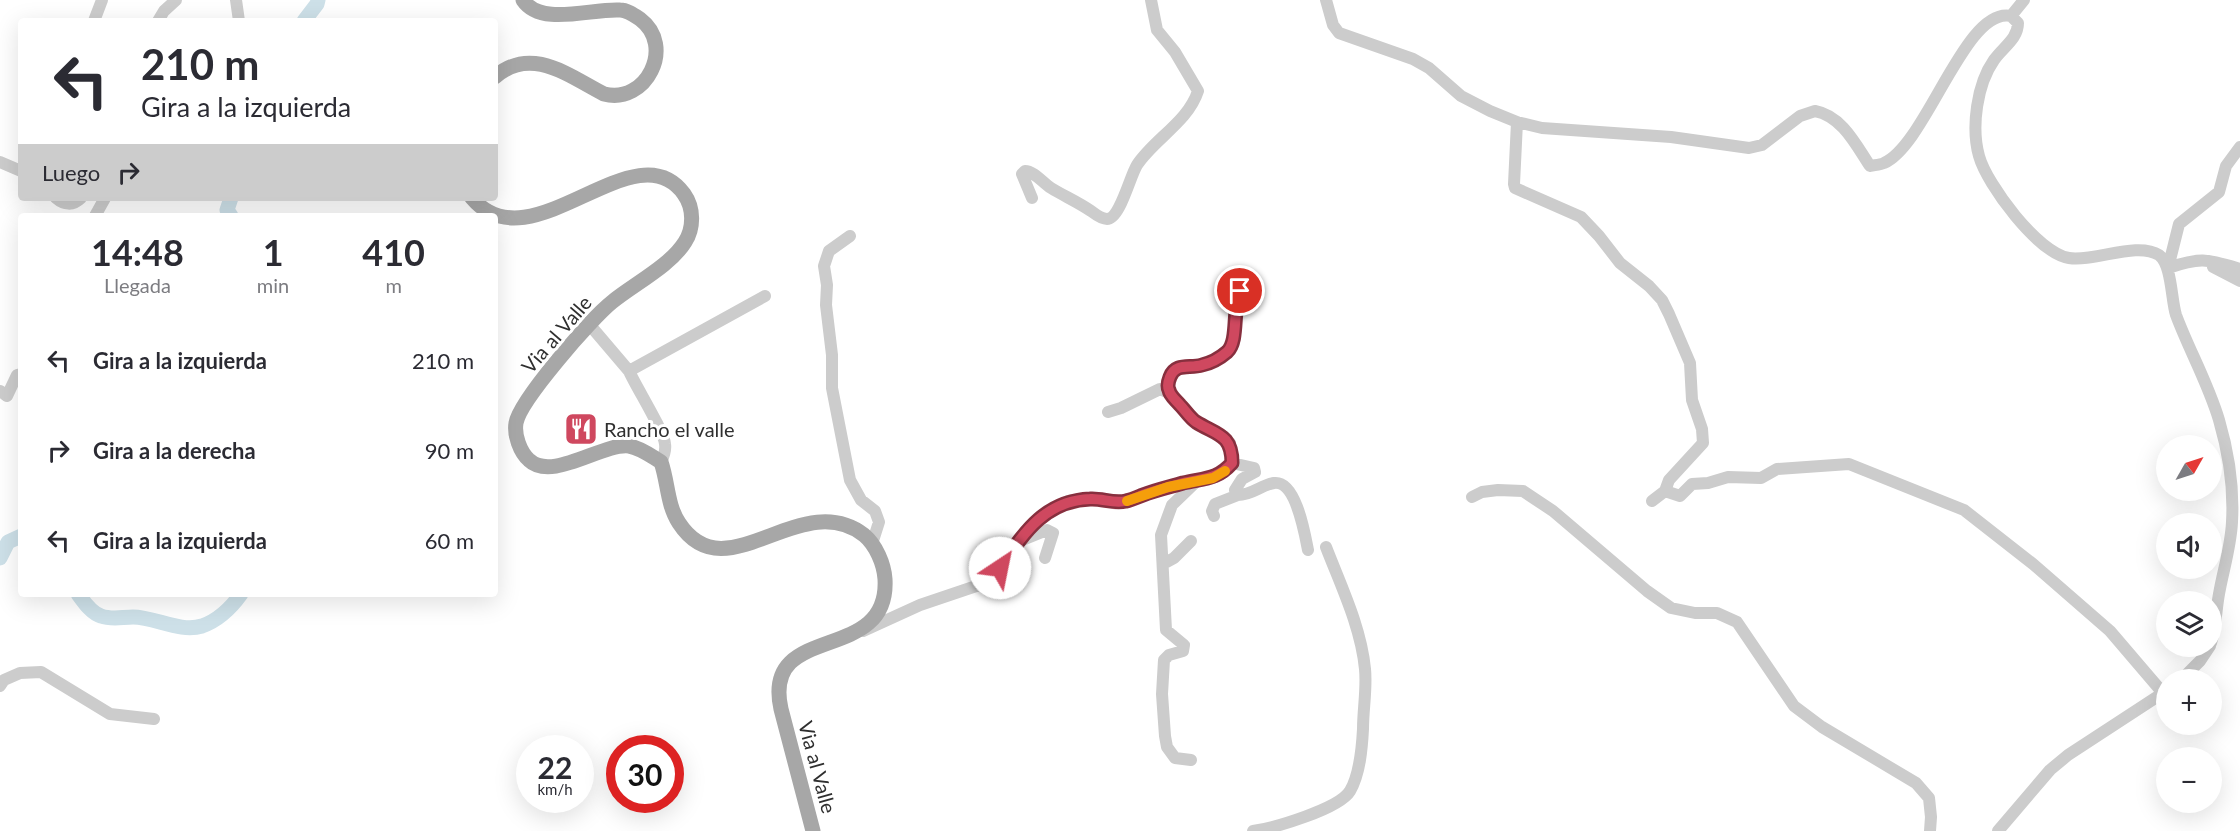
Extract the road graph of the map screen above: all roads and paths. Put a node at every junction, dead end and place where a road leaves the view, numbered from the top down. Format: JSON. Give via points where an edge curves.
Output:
{"nodes":[{"id":1,"x":102,"y":0,"type":"edge"},
{"id":2,"x":176,"y":0,"type":"edge"},
{"id":3,"x":236,"y":0,"type":"edge"},
{"id":4,"x":523,"y":0,"type":"edge"},
{"id":5,"x":1151,"y":0,"type":"edge"},
{"id":6,"x":1326,"y":0,"type":"edge"},
{"id":7,"x":2024,"y":0,"type":"edge"},
{"id":8,"x":2012,"y":16,"type":"junction"},
{"id":9,"x":95,"y":18,"type":"edge"},
{"id":10,"x":160,"y":18,"type":"edge"},
{"id":11,"x":239,"y":18,"type":"edge"},
{"id":12,"x":498,"y":74,"type":"edge"},
{"id":13,"x":1516,"y":122,"type":"junction"},
{"id":14,"x":2240,"y":147,"type":"edge"},
{"id":15,"x":0,"y":162,"type":"edge"},
{"id":16,"x":18,"y":170,"type":"edge"},
{"id":17,"x":1032,"y":198,"type":"dead end"},
{"id":18,"x":60,"y":201,"type":"edge"},
{"id":19,"x":76,"y":201,"type":"edge"},
{"id":20,"x":476,"y":201,"type":"edge"},
{"id":21,"x":494,"y":213,"type":"edge"},
{"id":22,"x":498,"y":215,"type":"edge"},
{"id":23,"x":850,"y":236,"type":"dead end"},
{"id":24,"x":2203,"y":260,"type":"junction"},
{"id":25,"x":2168,"y":268,"type":"junction"},
{"id":26,"x":2240,"y":269,"type":"edge"},
{"id":27,"x":1244,"y":278,"type":"dead end"},
{"id":28,"x":2240,"y":281,"type":"edge"},
{"id":29,"x":765,"y":296,"type":"dead end"},
{"id":30,"x":589,"y":324,"type":"junction"},
{"id":31,"x":629,"y":371,"type":"junction"},
{"id":32,"x":18,"y":375,"type":"edge"},
{"id":33,"x":0,"y":391,"type":"edge"},
{"id":34,"x":1169,"y":393,"type":"junction"},
{"id":35,"x":1108,"y":412,"type":"dead end"},
{"id":36,"x":661,"y":462,"type":"junction"},
{"id":37,"x":1232,"y":463,"type":"junction"},
{"id":38,"x":1199,"y":480,"type":"junction"},
{"id":39,"x":1665,"y":491,"type":"junction"},
{"id":40,"x":1238,"y":495,"type":"junction"},
{"id":41,"x":1472,"y":497,"type":"dead end"},
{"id":42,"x":1652,"y":501,"type":"dead end"},
{"id":43,"x":1214,"y":516,"type":"dead end"},
{"id":44,"x":1019,"y":541,"type":"junction"},
{"id":45,"x":1191,"y":541,"type":"dead end"},
{"id":46,"x":872,"y":544,"type":"junction"},
{"id":47,"x":1326,"y":547,"type":"dead end"},
{"id":48,"x":1308,"y":550,"type":"dead end"},
{"id":49,"x":1045,"y":558,"type":"dead end"},
{"id":50,"x":1163,"y":564,"type":"junction"},
{"id":51,"x":2220,"y":591,"type":"edge"},
{"id":52,"x":856,"y":633,"type":"junction"},
{"id":53,"x":2203,"y":657,"type":"edge"},
{"id":54,"x":2193,"y":669,"type":"edge"},
{"id":55,"x":2156,"y":683,"type":"edge"},
{"id":56,"x":0,"y":686,"type":"edge"},
{"id":57,"x":2156,"y":697,"type":"edge"},
{"id":58,"x":154,"y":719,"type":"dead end"},
{"id":59,"x":1191,"y":760,"type":"dead end"},
{"id":60,"x":813,"y":831,"type":"edge"},
{"id":61,"x":1253,"y":831,"type":"edge"},
{"id":62,"x":1930,"y":831,"type":"edge"},
{"id":63,"x":1998,"y":831,"type":"edge"}],
"edges":[{"from":1,"to":9,"type":"street"},
{"from":2,"to":10,"type":"street"},
{"from":3,"to":11,"type":"street"},
{"from":4,"to":12,"type":"main road","via":[[528,8],[539,13],[629,12],[652,31],[657,54],[654,66],[643,84],[627,94],[614,96],[537,63],[525,62]]},
{"from":5,"to":17,"type":"street","via":[[1157,30],[1192,79],[1198,91],[1195,99],[1138,163],[1110,219],[1025,171],[1022,174]]},
{"from":6,"to":13,"type":"street","via":[[1333,25],[1340,33],[1413,59],[1461,96]]},
{"from":7,"to":8,"type":"street"},
{"from":8,"to":13,"type":"street","via":[[1990,22],[1970,40],[1925,117],[1896,154],[1884,163],[1870,166],[1847,131],[1815,111],[1800,116],[1762,145],[1749,148],[1671,137],[1542,128]]},
{"from":8,"to":25,"type":"street","via":[[2018,30],[1984,78],[1975,124],[1979,158],[2006,205],[2055,253],[2085,258],[2149,251],[2160,256]]},
{"from":13,"to":39,"type":"street","via":[[1515,188],[1581,217],[1620,263],[1662,300],[1682,342],[1690,363],[1692,400],[1703,443],[1669,480]]},
{"from":14,"to":25,"type":"street","via":[[2226,166],[2220,192],[2179,224]]},
{"from":15,"to":16,"type":"street"},
{"from":18,"to":19,"type":"street"},
{"from":20,"to":21,"type":"main road","name":"Via al Valle"},
{"from":22,"to":30,"type":"main road","name":"Via al Valle","via":[[531,217],[638,176],[663,178],[680,189],[691,214],[691,230],[685,242]]},
{"from":23,"to":46,"type":"street","via":[[829,251],[824,266],[826,305],[832,388],[850,480],[879,522]]},
{"from":24,"to":25,"type":"street"},
{"from":24,"to":26,"type":"street"},
{"from":24,"to":28,"type":"street"},
{"from":25,"to":51,"type":"street","via":[[2172,302],[2205,382],[2230,460],[2232,524]]},
{"from":27,"to":34,"type":"street","via":[[1236,301],[1234,343],[1209,363],[1180,367],[1172,373]]},
{"from":29,"to":31,"type":"street"},
{"from":30,"to":31,"type":"street"},
{"from":30,"to":36,"type":"main road","name":"Via al Valle","via":[[520,412],[516,433],[522,451],[532,463],[559,466],[628,446]]},
{"from":31,"to":36,"type":"street","via":[[663,435],[665,452]]},
{"from":32,"to":33,"type":"street","via":[[7,396]]},
{"from":34,"to":35,"type":"street","via":[[1160,389]]},
{"from":34,"to":37,"type":"street","via":[[1194,420],[1230,443]]},
{"from":36,"to":46,"type":"main road","via":[[673,512],[687,532],[705,546],[742,546],[816,521],[839,523],[864,535]]},
{"from":37,"to":38,"type":"street","via":[[1223,473]]},
{"from":37,"to":40,"type":"street","via":[[1254,468],[1255,472],[1238,484]]},
{"from":38,"to":44,"type":"street","via":[[1128,501],[1068,501],[1041,516]]},
{"from":38,"to":50,"type":"street","via":[[1172,505],[1165,520],[1161,535]]},
{"from":39,"to":42,"type":"street"},
{"from":39,"to":55,"type":"street","via":[[1680,496],[1692,484],[1728,477],[1761,478],[1777,470],[1849,465],[1964,510],[2110,631]]},
{"from":40,"to":43,"type":"street","via":[[1215,504]]},
{"from":40,"to":48,"type":"street","via":[[1281,484],[1297,504]]},
{"from":41,"to":62,"type":"street","via":[[1498,490],[1523,491],[1671,608],[1717,613],[1737,622],[1794,706],[1916,783],[1929,798]]},
{"from":44,"to":49,"type":"street","via":[[1051,531]]},
{"from":44,"to":52,"type":"street","via":[[991,581],[920,605]]},
{"from":45,"to":50,"type":"street"},
{"from":46,"to":52,"type":"main road","name":"Via al Valle","via":[[885,573],[885,599]]},
{"from":47,"to":61,"type":"street","via":[[1354,620],[1364,662],[1362,746],[1355,777],[1341,799],[1292,822]]},
{"from":50,"to":59,"type":"street","via":[[1166,630],[1184,645],[1183,651],[1164,660],[1165,736],[1175,758]]},
{"from":52,"to":60,"type":"main road","name":"Via al Valle","via":[[797,656],[786,669],[779,689]]},
{"from":53,"to":54,"type":"street"},
{"from":56,"to":58,"type":"street","via":[[20,673],[41,672],[111,714]]},
{"from":57,"to":63,"type":"street","via":[[2050,770]]}]}
